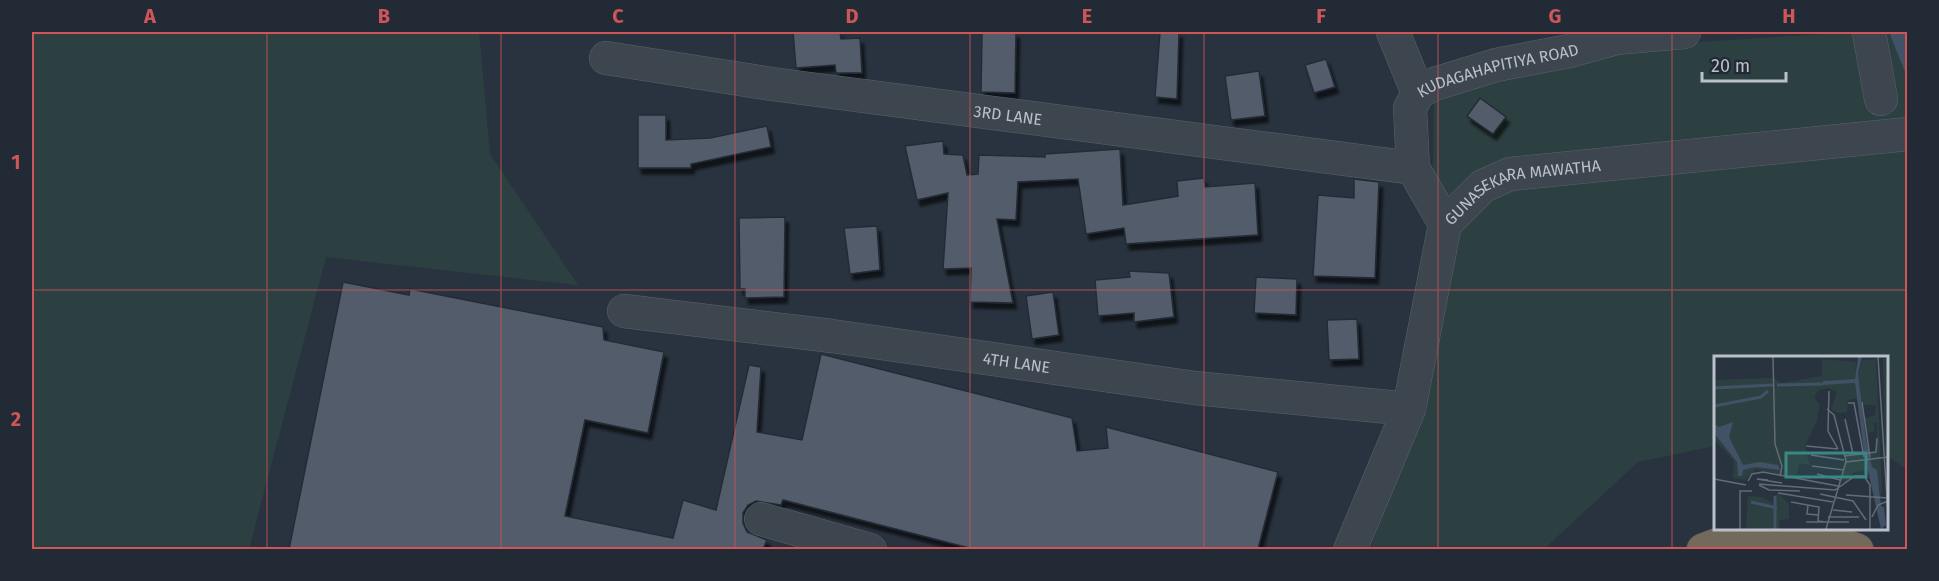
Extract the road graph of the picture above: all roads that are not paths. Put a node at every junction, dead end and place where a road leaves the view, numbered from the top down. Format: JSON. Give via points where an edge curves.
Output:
{"nodes":[{"id":1,"x":1684,"y":32,"type":"edge"},
{"id":2,"x":1869,"y":32,"type":"edge"},
{"id":3,"x":1392,"y":33,"type":"edge"},
{"id":4,"x":1616,"y":34,"type":"edge"},
{"id":5,"x":606,"y":57,"type":"dead end"},
{"id":6,"x":1418,"y":93,"type":"junction"},
{"id":7,"x":1881,"y":99,"type":"dead end"},
{"id":8,"x":1908,"y":134,"type":"edge"},
{"id":9,"x":1413,"y":168,"type":"junction"},
{"id":10,"x":1445,"y":224,"type":"junction"},
{"id":11,"x":624,"y":311,"type":"dead end"},
{"id":12,"x":1409,"y":409,"type":"junction"},
{"id":13,"x":760,"y":519,"type":"dead end"},
{"id":14,"x":870,"y":549,"type":"edge"},
{"id":15,"x":1350,"y":549,"type":"edge"},
{"id":16,"x":1703,"y":549,"type":"edge"},
{"id":17,"x":1857,"y":549,"type":"edge"}],
"edges":[{"from":1,"to":4,"type":"street","name":"KUDAGAHAPITIYA ROAD"},
{"from":2,"to":7,"type":"street"},
{"from":3,"to":6,"type":"street"},
{"from":4,"to":6,"type":"street","name":"KUDAGAHAPITIYA ROAD","via":[[1569,51],[1496,65],[1434,84]]},
{"from":5,"to":9,"type":"street","name":"3RD LANE","via":[[772,84]]},
{"from":6,"to":9,"type":"street","name":"KUDAGAHAPITIYA ROAD","via":[[1410,108]]},
{"from":8,"to":10,"type":"street","name":"GUNASEKARA MAWATHA","via":[[1510,174],[1483,186]]},
{"from":9,"to":10,"type":"street","name":"KUDAGAHAPITIYA ROAD"},
{"from":10,"to":12,"type":"street","name":"GUNASEKARA MAWATHA"},
{"from":11,"to":12,"type":"street","name":"4TH LANE","via":[[832,336],[1195,388]]},
{"from":12,"to":15,"type":"street","name":"GUNASEKARA MAWATHA"},
{"from":13,"to":14,"type":"street"},
{"from":16,"to":17,"type":"highway","via":[[1735,538],[1816,535]]}]}
